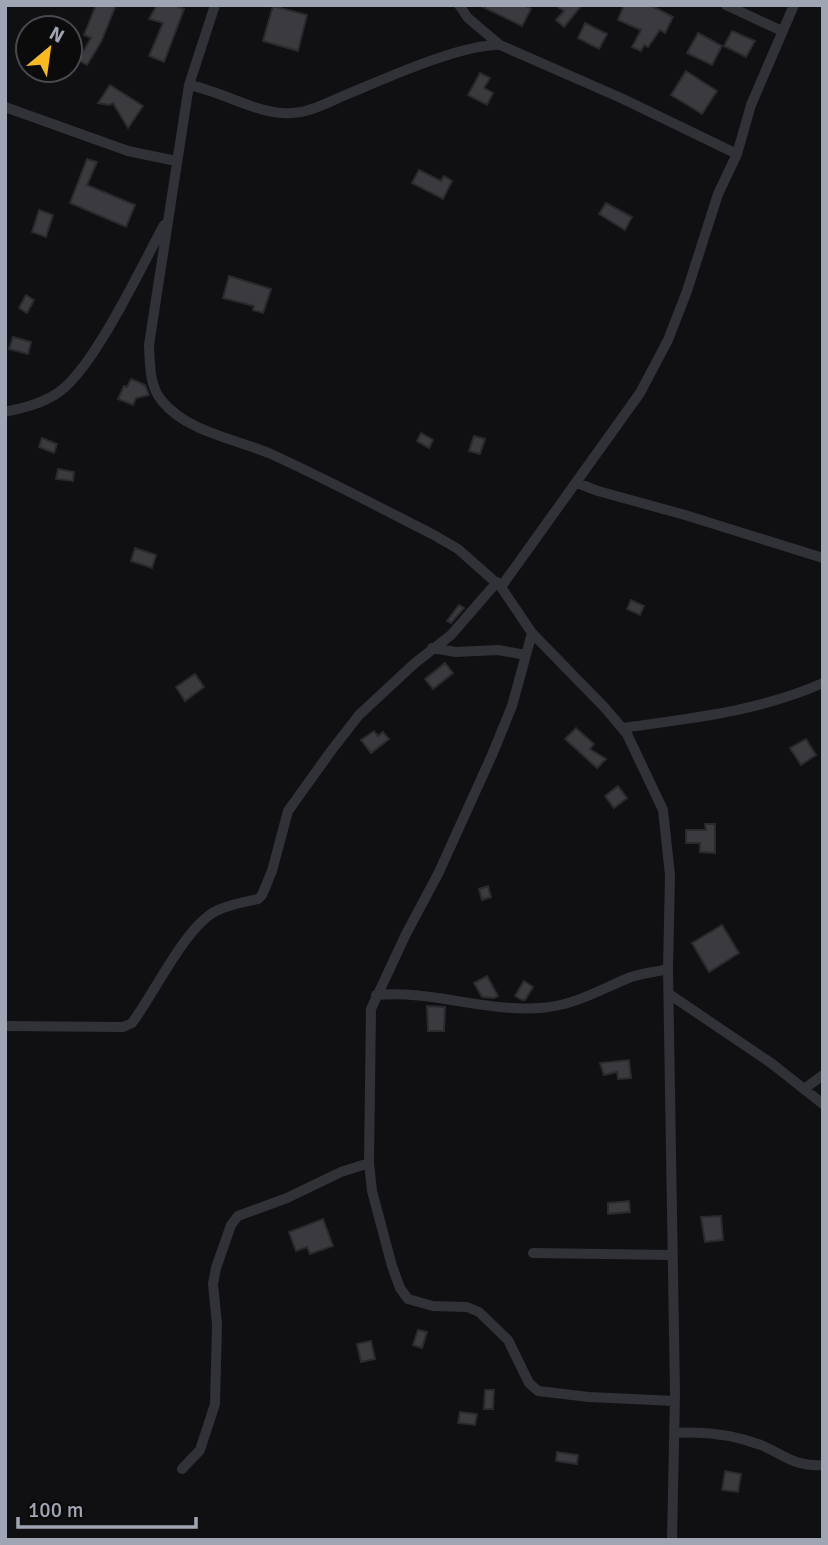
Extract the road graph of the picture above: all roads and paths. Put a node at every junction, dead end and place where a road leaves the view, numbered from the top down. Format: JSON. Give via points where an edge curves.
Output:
{"nodes":[{"id":1,"x":215,"y":5,"type":"edge"},
{"id":2,"x":459,"y":5,"type":"edge"},
{"id":3,"x":726,"y":5,"type":"edge"},
{"id":4,"x":794,"y":5,"type":"edge"},
{"id":5,"x":782,"y":31,"type":"junction"},
{"id":6,"x":500,"y":45,"type":"junction"},
{"id":7,"x":189,"y":85,"type":"junction"},
{"id":8,"x":5,"y":107,"type":"edge"},
{"id":9,"x":737,"y":154,"type":"junction"},
{"id":10,"x":176,"y":161,"type":"junction"},
{"id":11,"x":167,"y":218,"type":"junction"},
{"id":12,"x":5,"y":412,"type":"edge"},
{"id":13,"x":577,"y":483,"type":"junction"},
{"id":14,"x":823,"y":558,"type":"edge"},
{"id":15,"x":499,"y":584,"type":"junction"},
{"id":16,"x":532,"y":633,"type":"junction"},
{"id":17,"x":432,"y":648,"type":"junction"},
{"id":18,"x":526,"y":655,"type":"junction"},
{"id":19,"x":823,"y":683,"type":"edge"},
{"id":20,"x":622,"y":728,"type":"junction"},
{"id":21,"x":668,"y":969,"type":"junction"},
{"id":22,"x":376,"y":995,"type":"junction"},
{"id":23,"x":669,"y":995,"type":"junction"},
{"id":24,"x":5,"y":1026,"type":"edge"},
{"id":25,"x":823,"y":1075,"type":"edge"},
{"id":26,"x":804,"y":1089,"type":"junction"},
{"id":27,"x":823,"y":1104,"type":"edge"},
{"id":28,"x":369,"y":1163,"type":"junction"},
{"id":29,"x":533,"y":1253,"type":"dead end"},
{"id":30,"x":672,"y":1255,"type":"junction"},
{"id":31,"x":675,"y":1401,"type":"junction"},
{"id":32,"x":675,"y":1433,"type":"junction"},
{"id":33,"x":823,"y":1465,"type":"edge"},
{"id":34,"x":182,"y":1469,"type":"dead end"},
{"id":35,"x":673,"y":1540,"type":"edge"}],
"edges":[{"from":1,"to":7,"type":"street"},
{"from":2,"to":6,"type":"street"},
{"from":3,"to":5,"type":"street"},
{"from":4,"to":5,"type":"street"},
{"from":5,"to":9,"type":"street","via":[[751,105]]},
{"from":6,"to":7,"type":"street","via":[[439,58],[293,113]]},
{"from":6,"to":9,"type":"street"},
{"from":7,"to":10,"type":"street"},
{"from":8,"to":10,"type":"street","via":[[128,151]]},
{"from":9,"to":13,"type":"street","via":[[668,340],[640,393]]},
{"from":10,"to":11,"type":"street"},
{"from":11,"to":12,"type":"street","via":[[95,349],[70,383],[34,405]]},
{"from":11,"to":15,"type":"street","via":[[149,345],[151,377],[160,400],[176,416],[273,455],[434,535]]},
{"from":13,"to":14,"type":"street"},
{"from":13,"to":15,"type":"street"},
{"from":15,"to":16,"type":"street"},
{"from":15,"to":17,"type":"street","via":[[451,635]]},
{"from":16,"to":18,"type":"street"},
{"from":16,"to":20,"type":"street"},
{"from":17,"to":18,"type":"street"},
{"from":17,"to":24,"type":"street","via":[[359,715],[299,795],[283,824],[262,895],[215,911],[203,921],[132,1023],[123,1027]]},
{"from":18,"to":22,"type":"street","via":[[492,755]]},
{"from":19,"to":20,"type":"street","via":[[755,708]]},
{"from":20,"to":21,"type":"street","via":[[663,810],[670,875]]},
{"from":21,"to":22,"type":"street","via":[[633,977],[571,1003],[542,1008],[489,1008],[404,993]]},
{"from":21,"to":23,"type":"street"},
{"from":22,"to":28,"type":"street","via":[[371,1009]]},
{"from":23,"to":26,"type":"street"},
{"from":23,"to":30,"type":"street"},
{"from":25,"to":26,"type":"street"},
{"from":26,"to":27,"type":"street"},
{"from":28,"to":31,"type":"street","via":[[392,1266],[408,1299],[479,1312],[508,1340],[538,1391]]},
{"from":28,"to":34,"type":"street","via":[[238,1216],[231,1225],[213,1284],[215,1404],[200,1450]]},
{"from":29,"to":30,"type":"street"},
{"from":30,"to":31,"type":"street"},
{"from":31,"to":32,"type":"street"},
{"from":32,"to":33,"type":"street","via":[[720,1434],[763,1446],[791,1461]]},
{"from":32,"to":35,"type":"street"}]}
